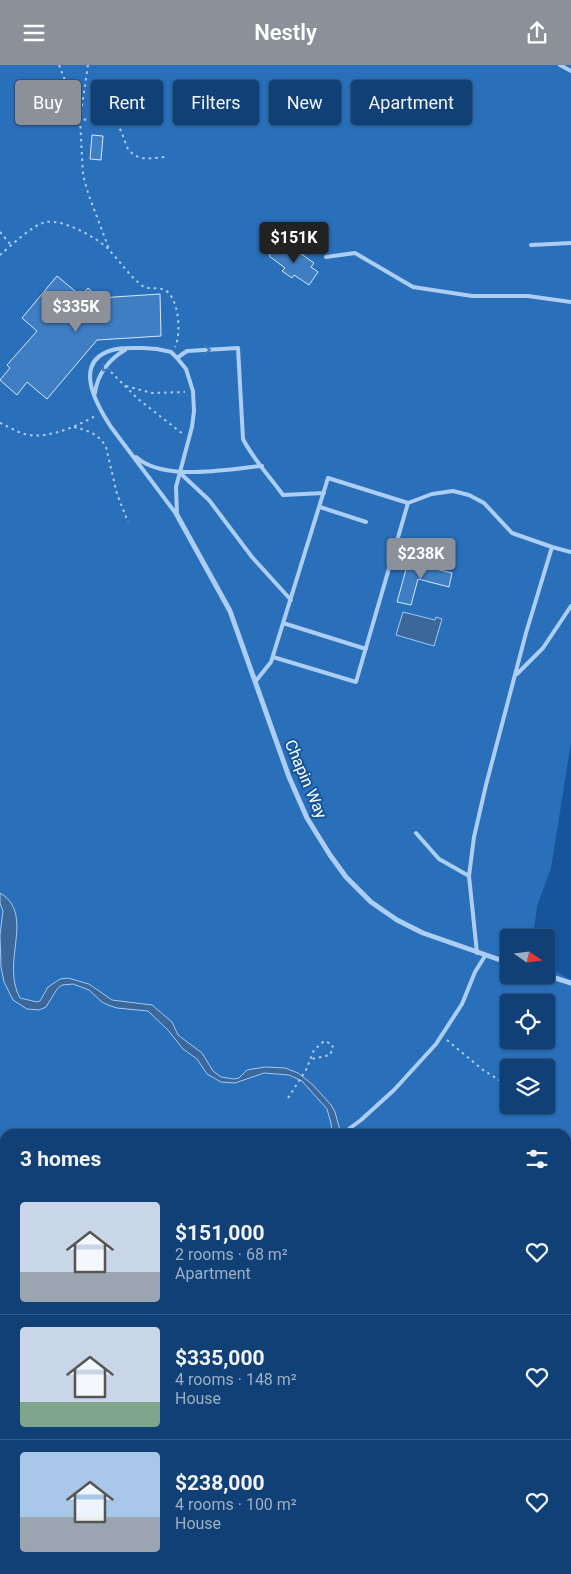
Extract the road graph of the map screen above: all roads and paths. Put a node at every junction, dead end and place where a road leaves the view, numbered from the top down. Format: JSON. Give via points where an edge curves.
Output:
{"nodes":[{"id":1,"x":59,"y":65,"type":"edge"},
{"id":2,"x":88,"y":65,"type":"edge"},
{"id":3,"x":560,"y":65,"type":"edge"},
{"id":4,"x":571,"y":71,"type":"edge"},
{"id":5,"x":65,"y":80,"type":"edge"},
{"id":6,"x":81,"y":112,"type":"edge"},
{"id":7,"x":81,"y":119,"type":"edge"},
{"id":8,"x":80,"y":125,"type":"edge"},
{"id":9,"x":165,"y":157,"type":"dead end"},
{"id":10,"x":0,"y":232,"type":"edge"},
{"id":11,"x":571,"y":243,"type":"edge"},
{"id":12,"x":532,"y":245,"type":"dead end"},
{"id":13,"x":12,"y":246,"type":"junction"},
{"id":14,"x":110,"y":250,"type":"junction"},
{"id":15,"x":0,"y":255,"type":"edge"},
{"id":16,"x":326,"y":257,"type":"dead end"},
{"id":17,"x":571,"y":302,"type":"edge"},
{"id":18,"x":127,"y":349,"type":"junction"},
{"id":19,"x":171,"y":352,"type":"junction"},
{"id":20,"x":177,"y":357,"type":"junction"},
{"id":21,"x":105,"y":367,"type":"junction"},
{"id":22,"x":126,"y":386,"type":"junction"},
{"id":23,"x":193,"y":391,"type":"junction"},
{"id":24,"x":94,"y":395,"type":"junction"},
{"id":25,"x":102,"y":413,"type":"junction"},
{"id":26,"x":0,"y":423,"type":"edge"},
{"id":27,"x":74,"y":427,"type":"junction"},
{"id":28,"x":190,"y":436,"type":"junction"},
{"id":29,"x":130,"y":453,"type":"junction"},
{"id":30,"x":262,"y":466,"type":"junction"},
{"id":31,"x":180,"y":473,"type":"junction"},
{"id":32,"x":324,"y":493,"type":"junction"},
{"id":33,"x":408,"y":503,"type":"junction"},
{"id":34,"x":320,"y":507,"type":"junction"},
{"id":35,"x":176,"y":515,"type":"junction"},
{"id":36,"x":128,"y":522,"type":"dead end"},
{"id":37,"x":366,"y":522,"type":"dead end"},
{"id":38,"x":552,"y":547,"type":"junction"},
{"id":39,"x":571,"y":553,"type":"edge"},
{"id":40,"x":291,"y":600,"type":"junction"},
{"id":41,"x":571,"y":605,"type":"edge"},
{"id":42,"x":283,"y":623,"type":"junction"},
{"id":43,"x":366,"y":649,"type":"junction"},
{"id":44,"x":273,"y":657,"type":"junction"},
{"id":45,"x":516,"y":675,"type":"junction"},
{"id":46,"x":255,"y":682,"type":"junction"},
{"id":47,"x":416,"y":833,"type":"dead end"},
{"id":48,"x":469,"y":875,"type":"junction"},
{"id":49,"x":477,"y":953,"type":"junction"},
{"id":50,"x":485,"y":956,"type":"junction"},
{"id":51,"x":500,"y":960,"type":"edge"},
{"id":52,"x":555,"y":978,"type":"edge"},
{"id":53,"x":571,"y":983,"type":"edge"},
{"id":54,"x":442,"y":1035,"type":"junction"},
{"id":55,"x":312,"y":1059,"type":"junction"},
{"id":56,"x":500,"y":1080,"type":"edge"},
{"id":57,"x":288,"y":1098,"type":"dead end"},
{"id":58,"x":350,"y":1129,"type":"edge"}],
"edges":[{"from":1,"to":5,"type":"path"},
{"from":2,"to":6,"type":"path"},
{"from":3,"to":4,"type":"lane"},
{"from":7,"to":9,"type":"path","via":[[116,123],[128,150],[136,156],[146,159]]},
{"from":8,"to":14,"type":"path","via":[[83,175]]},
{"from":10,"to":13,"type":"path"},
{"from":11,"to":12,"type":"lane"},
{"from":13,"to":14,"type":"path","via":[[37,226],[59,222]]},
{"from":13,"to":15,"type":"path"},
{"from":14,"to":19,"type":"path","via":[[143,287],[158,287],[170,293],[179,328],[176,345]]},
{"from":16,"to":17,"type":"lane","via":[[355,253],[413,287],[472,296],[528,296]]},
{"from":18,"to":19,"type":"lane"},
{"from":18,"to":21,"type":"lane"},
{"from":18,"to":24,"type":"lane","via":[[114,349],[96,359],[89,377]]},
{"from":19,"to":20,"type":"lane"},
{"from":20,"to":23,"type":"lane","via":[[186,369]]},
{"from":20,"to":30,"type":"lane","one_way":true,"via":[[187,351],[238,348],[244,439]]},
{"from":21,"to":22,"type":"path"},
{"from":21,"to":24,"type":"lane","one_way":true,"via":[[96,381]]},
{"from":22,"to":23,"type":"path","via":[[160,393]]},
{"from":22,"to":28,"type":"path","via":[[178,431]]},
{"from":23,"to":28,"type":"lane"},
{"from":24,"to":25,"type":"lane"},
{"from":25,"to":27,"type":"path"},
{"from":25,"to":29,"type":"lane"},
{"from":26,"to":27,"type":"path","via":[[33,436]]},
{"from":27,"to":36,"type":"path","via":[[92,432],[106,447],[117,494]]},
{"from":28,"to":31,"type":"lane"},
{"from":29,"to":31,"type":"lane","via":[[155,468]]},
{"from":29,"to":35,"type":"lane"},
{"from":30,"to":31,"type":"lane"},
{"from":30,"to":32,"type":"lane","via":[[283,495]]},
{"from":31,"to":35,"type":"lane","via":[[176,487]]},
{"from":31,"to":40,"type":"lane","via":[[200,491]]},
{"from":32,"to":33,"type":"lane","via":[[328,478]]},
{"from":32,"to":34,"type":"lane"},
{"from":33,"to":38,"type":"lane","via":[[432,494],[453,491],[469,495],[484,503],[512,533]]},
{"from":33,"to":43,"type":"lane"},
{"from":34,"to":37,"type":"lane"},
{"from":34,"to":40,"type":"lane"},
{"from":35,"to":46,"type":"street","name":"Chapin Way","via":[[230,611]]},
{"from":38,"to":39,"type":"lane"},
{"from":38,"to":45,"type":"lane"},
{"from":40,"to":42,"type":"lane"},
{"from":41,"to":45,"type":"lane","via":[[543,648]]},
{"from":42,"to":43,"type":"lane"},
{"from":42,"to":44,"type":"lane"},
{"from":43,"to":44,"type":"lane","via":[[356,682]]},
{"from":44,"to":46,"type":"lane"},
{"from":45,"to":48,"type":"lane","via":[[486,785]]},
{"from":46,"to":49,"type":"street","name":"Chapin Way","via":[[307,818],[346,877],[397,920]]},
{"from":47,"to":48,"type":"lane","via":[[440,859]]},
{"from":48,"to":49,"type":"lane"},
{"from":49,"to":50,"type":"street","name":"Chapin Way"},
{"from":50,"to":51,"type":"street","name":"Chapin Way"},
{"from":50,"to":54,"type":"lane","via":[[475,971],[462,1004]]},
{"from":52,"to":53,"type":"street"},
{"from":54,"to":56,"type":"path"},
{"from":54,"to":58,"type":"lane","via":[[394,1091]]},
{"from":55,"to":55,"type":"path","via":[[314,1050],[322,1041],[332,1044],[330,1055]]},
{"from":55,"to":57,"type":"path"}]}
